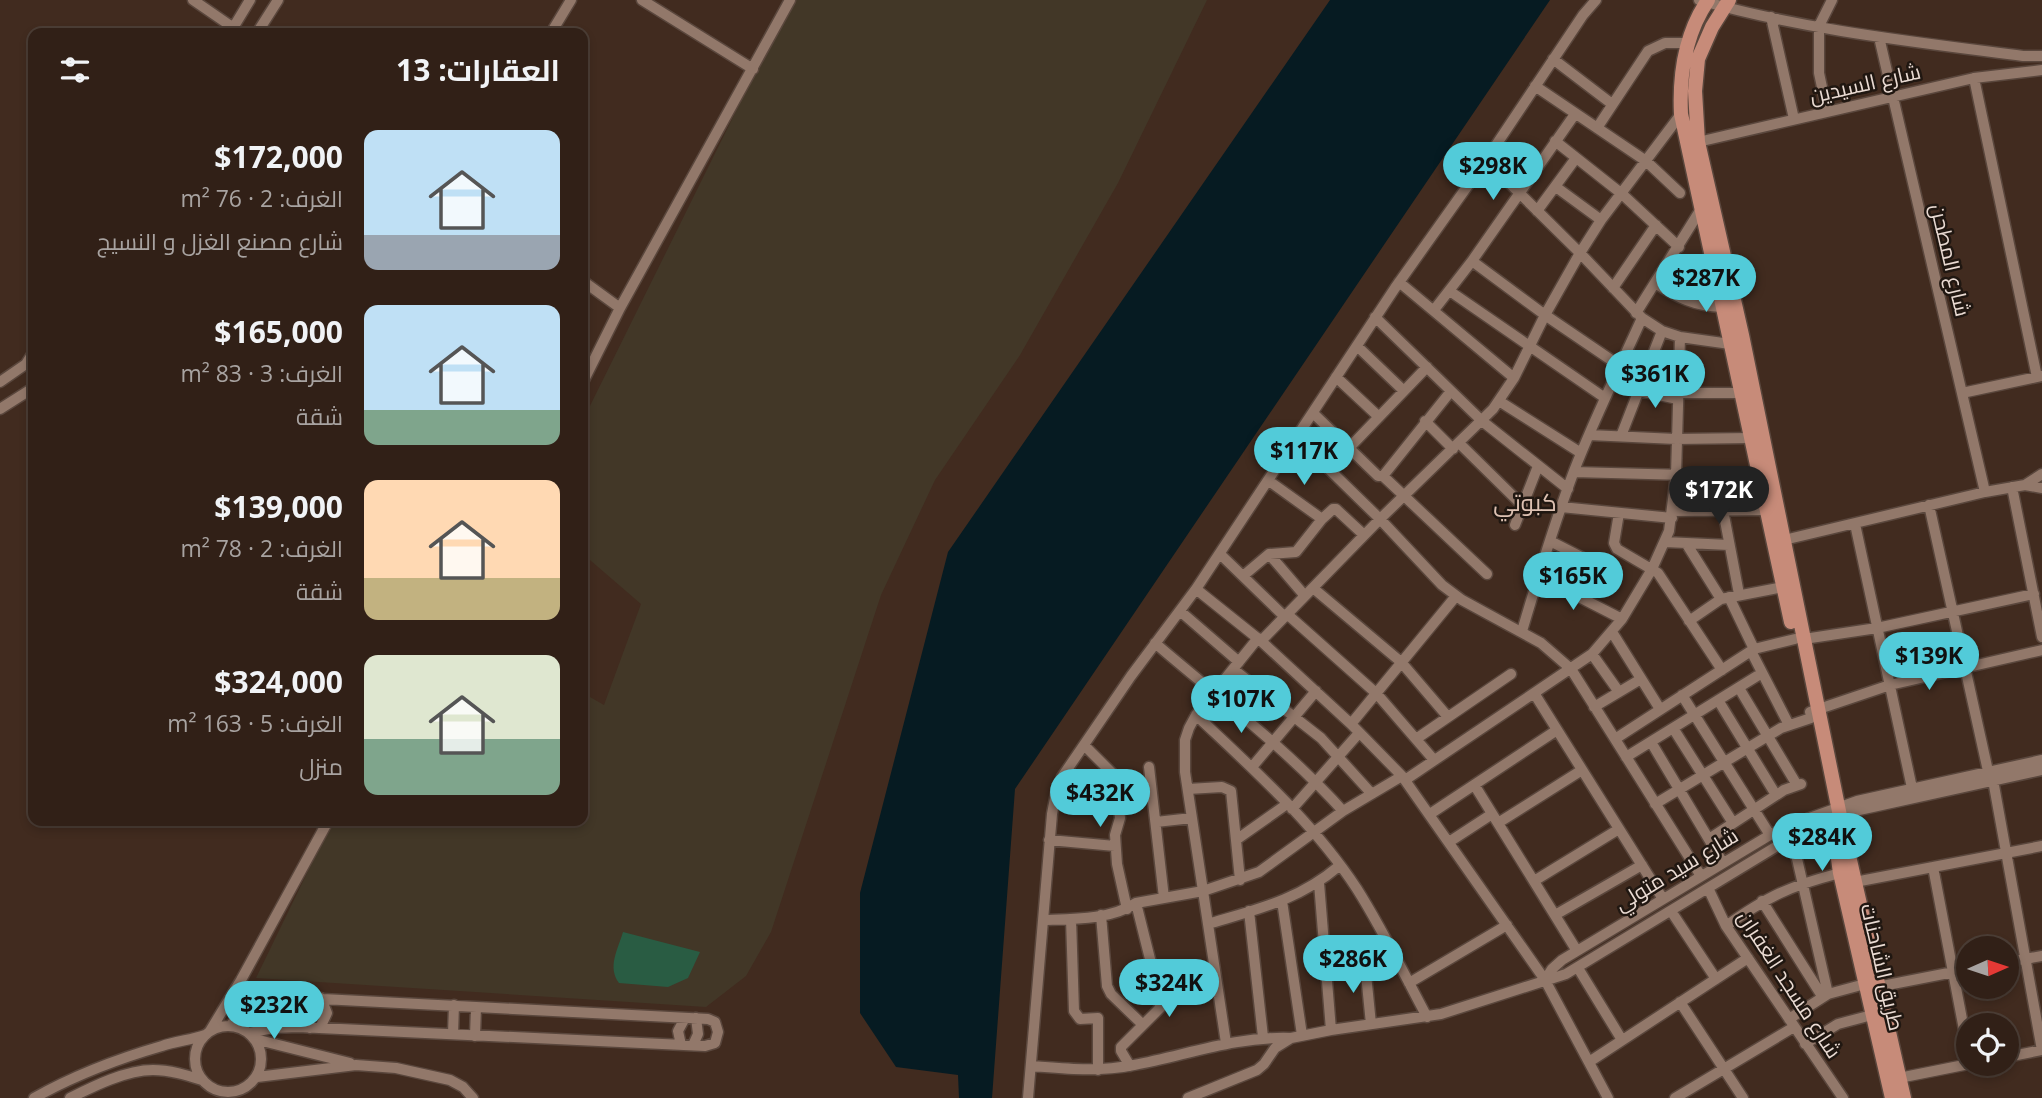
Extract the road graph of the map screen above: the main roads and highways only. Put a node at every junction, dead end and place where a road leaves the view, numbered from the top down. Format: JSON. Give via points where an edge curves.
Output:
{"nodes":[{"id":1,"x":1704,"y":1,"type":"edge"},
{"id":2,"x":1726,"y":3,"type":"edge"},
{"id":3,"x":1799,"y":639,"type":"junction"},
{"id":4,"x":1835,"y":812,"type":"junction"},
{"id":5,"x":1871,"y":985,"type":"junction"},
{"id":6,"x":1892,"y":1098,"type":"edge"},
{"id":7,"x":1904,"y":1098,"type":"edge"}],
"edges":[{"from":1,"to":3,"type":"main road","via":[[1687,43],[1681,114],[1783,587]]},
{"from":2,"to":3,"type":"main road","via":[[1698,59],[1698,142],[1784,540]]},
{"from":3,"to":4,"type":"main road","name":"طريق الشاحنات"},
{"from":4,"to":5,"type":"main road","name":"طريق الشاحنات","via":[[1855,882]]},
{"from":4,"to":5,"type":"main road","name":"طريق الشاحنات","via":[[1840,873]]},
{"from":5,"to":6,"type":"main road","name":"طريق الشاحنات","via":[[1872,1015]]},
{"from":5,"to":7,"type":"main road","name":"طريق الشاحنات"}]}
